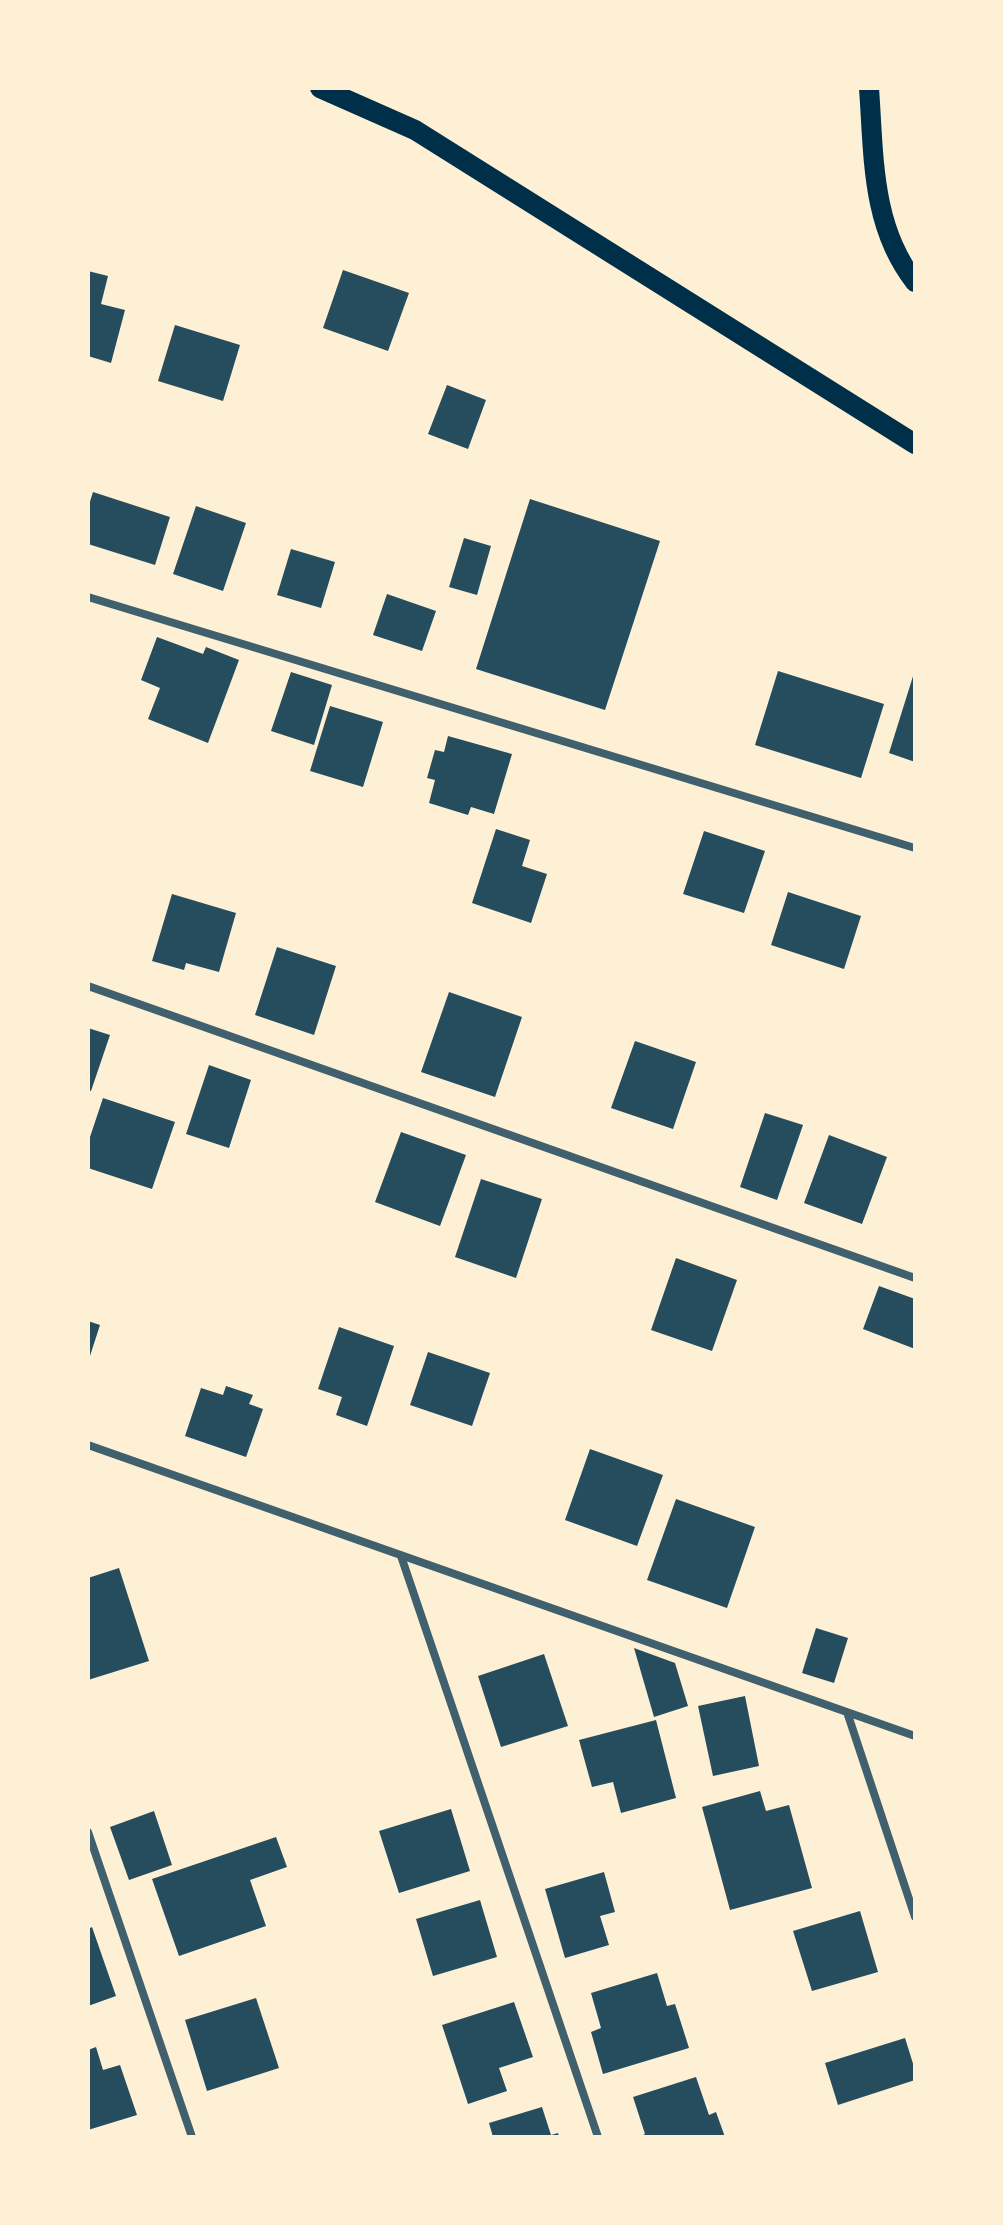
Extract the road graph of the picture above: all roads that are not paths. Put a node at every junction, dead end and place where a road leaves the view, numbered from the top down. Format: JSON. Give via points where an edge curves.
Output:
{"nodes":[{"id":1,"x":320,"y":88,"type":"edge"},
{"id":2,"x":869,"y":88,"type":"edge"},
{"id":3,"x":915,"y":282,"type":"edge"},
{"id":4,"x":915,"y":444,"type":"edge"},
{"id":5,"x":88,"y":597,"type":"edge"},
{"id":6,"x":915,"y":848,"type":"edge"},
{"id":7,"x":88,"y":986,"type":"edge"},
{"id":8,"x":915,"y":1278,"type":"edge"},
{"id":9,"x":88,"y":1445,"type":"edge"},
{"id":10,"x":401,"y":1556,"type":"junction"},
{"id":11,"x":847,"y":1712,"type":"junction"},
{"id":12,"x":915,"y":1736,"type":"edge"},
{"id":13,"x":88,"y":1832,"type":"edge"},
{"id":14,"x":915,"y":1917,"type":"edge"},
{"id":15,"x":192,"y":2137,"type":"edge"},
{"id":16,"x":598,"y":2137,"type":"edge"}],
"edges":[{"from":1,"to":4,"type":"main road","via":[[415,130]]},
{"from":2,"to":3,"type":"main road","via":[[877,199],[899,262]]},
{"from":5,"to":6,"type":"street"},
{"from":7,"to":8,"type":"street"},
{"from":9,"to":10,"type":"street"},
{"from":10,"to":11,"type":"street"},
{"from":10,"to":16,"type":"street"},
{"from":11,"to":12,"type":"street"},
{"from":11,"to":14,"type":"street"},
{"from":13,"to":15,"type":"street"}]}
